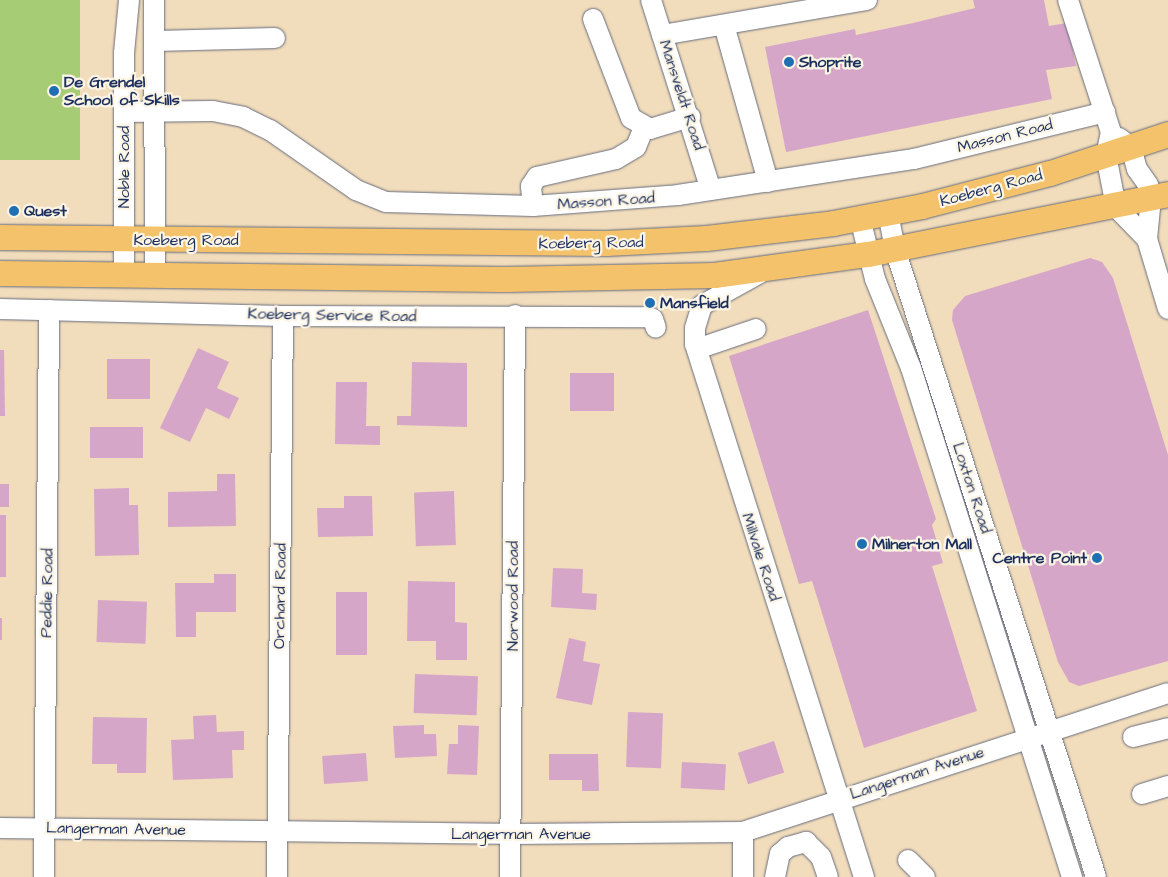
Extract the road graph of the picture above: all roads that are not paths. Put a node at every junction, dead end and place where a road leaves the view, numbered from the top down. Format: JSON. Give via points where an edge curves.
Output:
{"nodes":[{"id":1,"x":129,"y":0,"type":"edge"},
{"id":2,"x":154,"y":0,"type":"edge"},
{"id":3,"x":651,"y":0,"type":"edge"},
{"id":4,"x":867,"y":0,"type":"edge"},
{"id":5,"x":1068,"y":0,"type":"edge"},
{"id":6,"x":775,"y":8,"type":"edge"},
{"id":7,"x":593,"y":19,"type":"dead end"},
{"id":8,"x":724,"y":25,"type":"junction"},
{"id":9,"x":662,"y":36,"type":"junction"},
{"id":10,"x":275,"y":38,"type":"dead end"},
{"id":11,"x":155,"y":41,"type":"junction"},
{"id":12,"x":124,"y":112,"type":"junction"},
{"id":13,"x":156,"y":112,"type":"junction"},
{"id":14,"x":1105,"y":112,"type":"junction"},
{"id":15,"x":690,"y":117,"type":"junction"},
{"id":16,"x":644,"y":128,"type":"junction"},
{"id":17,"x":1168,"y":134,"type":"edge"},
{"id":18,"x":1116,"y":145,"type":"junction"},
{"id":19,"x":768,"y":182,"type":"junction"},
{"id":20,"x":712,"y":190,"type":"junction"},
{"id":21,"x":1160,"y":196,"type":"edge"},
{"id":22,"x":533,"y":206,"type":"junction"},
{"id":23,"x":1116,"y":206,"type":"junction"},
{"id":24,"x":888,"y":213,"type":"junction"},
{"id":25,"x":860,"y":218,"type":"junction"},
{"id":26,"x":0,"y":238,"type":"edge"},
{"id":27,"x":124,"y":239,"type":"junction"},
{"id":28,"x":156,"y":239,"type":"junction"},
{"id":29,"x":1147,"y":239,"type":"junction"},
{"id":30,"x":895,"y":249,"type":"junction"},
{"id":31,"x":868,"y":254,"type":"junction"},
{"id":32,"x":766,"y":270,"type":"junction"},
{"id":33,"x":0,"y":273,"type":"edge"},
{"id":34,"x":124,"y":274,"type":"junction"},
{"id":35,"x":155,"y":275,"type":"junction"},
{"id":36,"x":1168,"y":306,"type":"edge"},
{"id":37,"x":0,"y":309,"type":"edge"},
{"id":38,"x":49,"y":310,"type":"junction"},
{"id":39,"x":515,"y":315,"type":"junction"},
{"id":40,"x":283,"y":316,"type":"junction"},
{"id":41,"x":656,"y":328,"type":"dead end"},
{"id":42,"x":756,"y":329,"type":"dead end"},
{"id":43,"x":696,"y":346,"type":"junction"},
{"id":44,"x":1168,"y":693,"type":"edge"},
{"id":45,"x":1168,"y":728,"type":"edge"},
{"id":46,"x":1049,"y":730,"type":"junction"},
{"id":47,"x":1027,"y":737,"type":"junction"},
{"id":48,"x":1133,"y":737,"type":"dead end"},
{"id":49,"x":1168,"y":786,"type":"edge"},
{"id":50,"x":1142,"y":794,"type":"dead end"},
{"id":51,"x":840,"y":798,"type":"junction"},
{"id":52,"x":0,"y":828,"type":"edge"},
{"id":53,"x":44,"y":828,"type":"junction"},
{"id":54,"x":277,"y":832,"type":"junction"},
{"id":55,"x":743,"y":832,"type":"junction"},
{"id":56,"x":511,"y":834,"type":"junction"},
{"id":57,"x":908,"y":860,"type":"dead end"},
{"id":58,"x":44,"y":877,"type":"edge"},
{"id":59,"x":277,"y":877,"type":"edge"},
{"id":60,"x":510,"y":877,"type":"edge"},
{"id":61,"x":743,"y":877,"type":"edge"},
{"id":62,"x":775,"y":877,"type":"edge"},
{"id":63,"x":828,"y":877,"type":"edge"},
{"id":64,"x":864,"y":877,"type":"edge"},
{"id":65,"x":925,"y":877,"type":"edge"},
{"id":66,"x":1072,"y":877,"type":"edge"},
{"id":67,"x":1096,"y":877,"type":"edge"}],
"edges":[{"from":1,"to":12,"type":"street","name":"Noble Road","via":[[124,53]]},
{"from":2,"to":11,"type":"street","name":"Noble Road"},
{"from":3,"to":9,"type":"street","name":"Mansveldt Road"},
{"from":4,"to":6,"type":"street"},
{"from":5,"to":14,"type":"street"},
{"from":6,"to":8,"type":"street"},
{"from":7,"to":16,"type":"street","via":[[631,118]]},
{"from":8,"to":9,"type":"street"},
{"from":8,"to":19,"type":"street"},
{"from":9,"to":15,"type":"street","name":"Mansveldt Road"},
{"from":10,"to":11,"type":"street"},
{"from":11,"to":13,"type":"street","name":"Noble Road"},
{"from":12,"to":13,"type":"street","name":"Masson Road"},
{"from":12,"to":27,"type":"street","name":"Noble Road"},
{"from":13,"to":22,"type":"street","name":"Masson Road","via":[[213,111],[243,116],[270,130],[356,190],[386,202]]},
{"from":13,"to":28,"type":"street","name":"Noble Road"},
{"from":14,"to":18,"type":"street"},
{"from":14,"to":19,"type":"street","name":"Masson Road","via":[[914,159]]},
{"from":15,"to":16,"type":"street"},
{"from":15,"to":20,"type":"street","name":"Mansveldt Road"},
{"from":16,"to":22,"type":"street","via":[[636,147],[616,160],[537,178],[531,186]]},
{"from":17,"to":18,"type":"main road","name":"Koeberg Road"},
{"from":18,"to":21,"type":"street"},
{"from":18,"to":23,"type":"street"},
{"from":18,"to":24,"type":"main road","name":"Koeberg Road","via":[[1018,182]]},
{"from":19,"to":20,"type":"street","name":"Masson Road"},
{"from":20,"to":22,"type":"street","name":"Masson Road","via":[[634,201]]},
{"from":21,"to":23,"type":"main road"},
{"from":21,"to":29,"type":"street"},
{"from":23,"to":29,"type":"street"},
{"from":23,"to":30,"type":"main road"},
{"from":24,"to":25,"type":"main road","name":"Koeberg Road"},
{"from":24,"to":30,"type":"street","name":"Loxton Road"},
{"from":25,"to":28,"type":"main road","name":"Koeberg Road","via":[[722,237],[626,243]]},
{"from":25,"to":31,"type":"street","name":"Loxton Road"},
{"from":26,"to":27,"type":"main road","name":"Koeberg Road"},
{"from":27,"to":28,"type":"main road","name":"Koeberg Road"},
{"from":27,"to":34,"type":"street","name":"Noble Road"},
{"from":28,"to":35,"type":"street","name":"Noble Road"},
{"from":29,"to":36,"type":"street"},
{"from":30,"to":31,"type":"main road"},
{"from":30,"to":46,"type":"street","name":"Loxton Road"},
{"from":31,"to":32,"type":"main road"},
{"from":31,"to":47,"type":"street","name":"Loxton Road","via":[[911,368]]},
{"from":32,"to":35,"type":"main road","via":[[608,279]]},
{"from":32,"to":43,"type":"street","name":"Millvale Road","via":[[702,305],[695,328]]},
{"from":33,"to":34,"type":"main road"},
{"from":34,"to":35,"type":"main road"},
{"from":37,"to":38,"type":"street","name":"Koeberg Service Road"},
{"from":38,"to":40,"type":"street","name":"Koeberg Service Road"},
{"from":38,"to":53,"type":"street","name":"Peddie Road"},
{"from":39,"to":40,"type":"street","name":"Koeberg Service Road"},
{"from":39,"to":41,"type":"street","name":"Koeberg Service Road","via":[[647,317],[653,319]]},
{"from":39,"to":56,"type":"street","name":"Norwood Road"},
{"from":40,"to":54,"type":"street","name":"Orchard Road"},
{"from":42,"to":43,"type":"street"},
{"from":43,"to":51,"type":"street","name":"Millvale Road"},
{"from":44,"to":46,"type":"street","name":"Langerman Avenue"},
{"from":45,"to":48,"type":"street"},
{"from":46,"to":47,"type":"street","name":"Langerman Avenue"},
{"from":46,"to":67,"type":"street","name":"Loxton Road"},
{"from":47,"to":51,"type":"street","name":"Langerman Avenue"},
{"from":47,"to":66,"type":"street","name":"Loxton Road"},
{"from":49,"to":50,"type":"street"},
{"from":51,"to":55,"type":"street","name":"Langerman Avenue"},
{"from":51,"to":64,"type":"street","name":"Millvale Road"},
{"from":52,"to":53,"type":"street","name":"Langerman Avenue"},
{"from":53,"to":54,"type":"street","name":"Langerman Avenue"},
{"from":53,"to":58,"type":"street","name":"Peddie Road"},
{"from":54,"to":56,"type":"street","name":"Langerman Avenue"},
{"from":54,"to":59,"type":"street","name":"Orchard Road"},
{"from":55,"to":56,"type":"street","name":"Langerman Avenue"},
{"from":55,"to":61,"type":"street"},
{"from":56,"to":60,"type":"street","name":"Norwood Road"},
{"from":57,"to":65,"type":"street"},
{"from":62,"to":63,"type":"street","via":[[780,854],[788,847],[806,842],[821,857]]}]}
